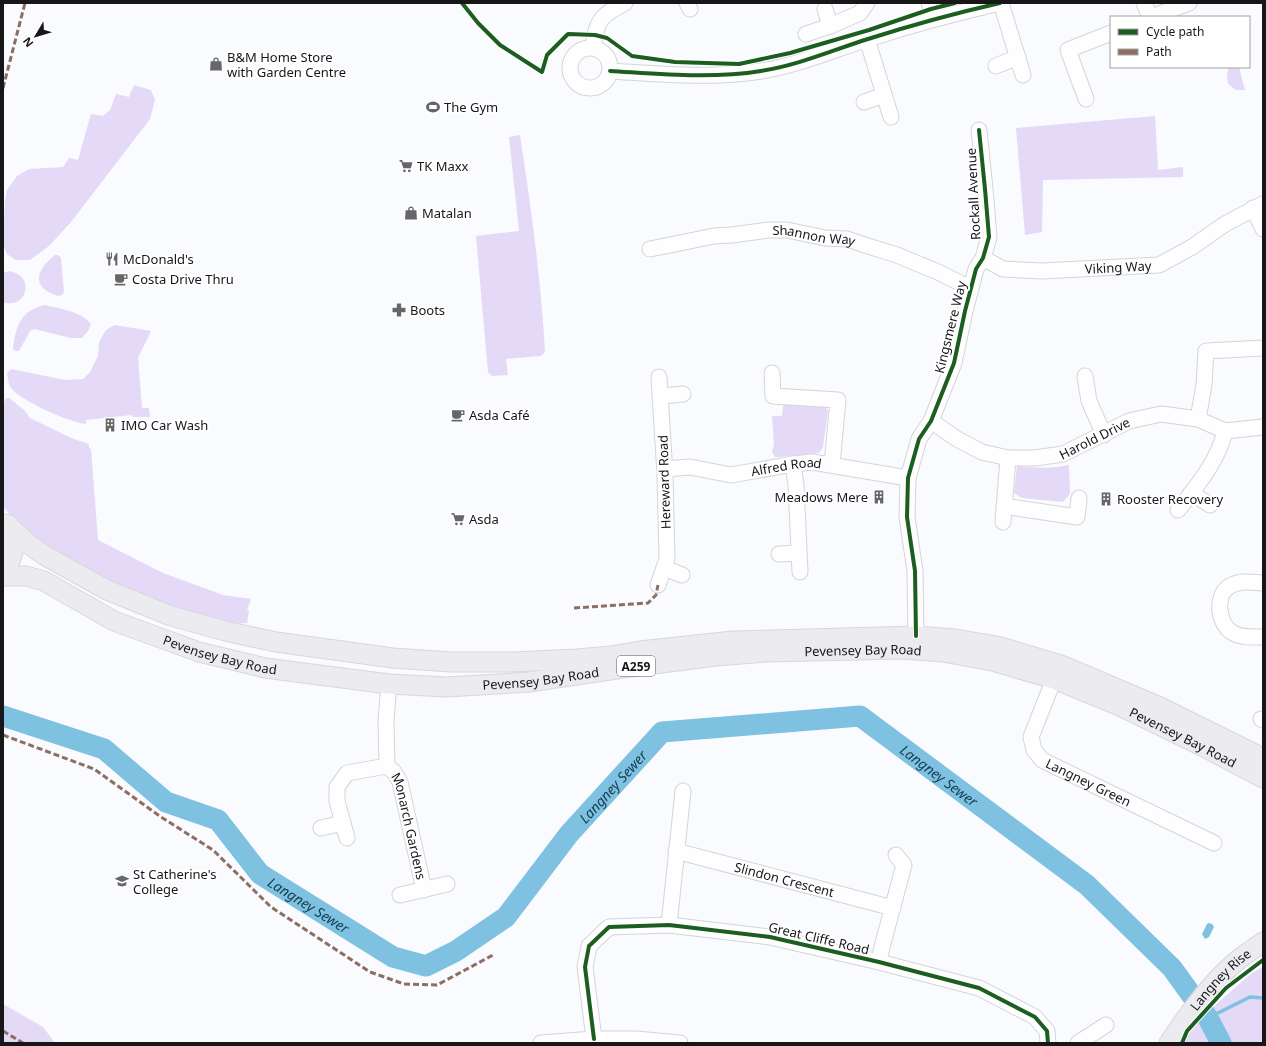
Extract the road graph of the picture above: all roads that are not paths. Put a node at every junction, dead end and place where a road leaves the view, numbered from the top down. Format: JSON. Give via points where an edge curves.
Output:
{"nodes":[{"id":1,"x":625,"y":3,"type":"edge"},
{"id":2,"x":867,"y":3,"type":"edge"},
{"id":3,"x":929,"y":3,"type":"edge"},
{"id":4,"x":1001,"y":3,"type":"edge"},
{"id":5,"x":1144,"y":3,"type":"edge"},
{"id":6,"x":1189,"y":3,"type":"edge"},
{"id":7,"x":825,"y":9,"type":"dead end"},
{"id":8,"x":1150,"y":16,"type":"edge"},
{"id":9,"x":1153,"y":16,"type":"edge"},
{"id":10,"x":934,"y":19,"type":"junction"},
{"id":11,"x":830,"y":26,"type":"junction"},
{"id":12,"x":1110,"y":33,"type":"edge"},
{"id":13,"x":806,"y":34,"type":"dead end"},
{"id":14,"x":867,"y":39,"type":"junction"},
{"id":15,"x":593,"y":48,"type":"junction"},
{"id":16,"x":1018,"y":57,"type":"junction"},
{"id":17,"x":996,"y":66,"type":"dead end"},
{"id":18,"x":610,"y":70,"type":"junction"},
{"id":19,"x":1024,"y":75,"type":"dead end"},
{"id":20,"x":884,"y":95,"type":"junction"},
{"id":21,"x":1086,"y":99,"type":"dead end"},
{"id":22,"x":864,"y":102,"type":"dead end"},
{"id":23,"x":891,"y":117,"type":"dead end"},
{"id":24,"x":979,"y":130,"type":"dead end"},
{"id":25,"x":1258,"y":206,"type":"edge"},
{"id":26,"x":1263,"y":229,"type":"edge"},
{"id":27,"x":650,"y":249,"type":"dead end"},
{"id":28,"x":983,"y":258,"type":"junction"},
{"id":29,"x":970,"y":288,"type":"junction"},
{"id":30,"x":1263,"y":348,"type":"edge"},
{"id":31,"x":772,"y":373,"type":"dead end"},
{"id":32,"x":659,"y":376,"type":"dead end"},
{"id":33,"x":1085,"y":376,"type":"dead end"},
{"id":34,"x":683,"y":394,"type":"dead end"},
{"id":35,"x":661,"y":396,"type":"junction"},
{"id":36,"x":1198,"y":419,"type":"junction"},
{"id":37,"x":931,"y":421,"type":"junction"},
{"id":38,"x":1263,"y":427,"type":"edge"},
{"id":39,"x":1224,"y":431,"type":"junction"},
{"id":40,"x":1104,"y":435,"type":"junction"},
{"id":41,"x":1008,"y":458,"type":"junction"},
{"id":42,"x":793,"y":464,"type":"junction"},
{"id":43,"x":832,"y":464,"type":"junction"},
{"id":44,"x":665,"y":468,"type":"junction"},
{"id":45,"x":908,"y":478,"type":"junction"},
{"id":46,"x":1191,"y":493,"type":"junction"},
{"id":47,"x":1079,"y":498,"type":"dead end"},
{"id":48,"x":1210,"y":505,"type":"dead end"},
{"id":49,"x":1004,"y":506,"type":"junction"},
{"id":50,"x":1178,"y":510,"type":"dead end"},
{"id":51,"x":6,"y":522,"type":"edge"},
{"id":52,"x":1003,"y":522,"type":"dead end"},
{"id":53,"x":799,"y":553,"type":"junction"},
{"id":54,"x":779,"y":554,"type":"dead end"},
{"id":55,"x":664,"y":568,"type":"junction"},
{"id":56,"x":3,"y":571,"type":"edge"},
{"id":57,"x":800,"y":572,"type":"dead end"},
{"id":58,"x":682,"y":575,"type":"dead end"},
{"id":59,"x":3,"y":576,"type":"edge"},
{"id":60,"x":1263,"y":583,"type":"edge"},
{"id":61,"x":658,"y":585,"type":"dead end"},
{"id":62,"x":916,"y":636,"type":"junction"},
{"id":63,"x":1263,"y":637,"type":"edge"},
{"id":64,"x":1054,"y":679,"type":"junction"},
{"id":65,"x":389,"y":684,"type":"junction"},
{"id":66,"x":1263,"y":758,"type":"edge"},
{"id":67,"x":388,"y":766,"type":"junction"},
{"id":68,"x":1263,"y":778,"type":"edge"},
{"id":69,"x":683,"y":791,"type":"dead end"},
{"id":70,"x":343,"y":823,"type":"junction"},
{"id":71,"x":322,"y":828,"type":"dead end"},
{"id":72,"x":347,"y":838,"type":"dead end"},
{"id":73,"x":1214,"y":843,"type":"dead end"},
{"id":74,"x":676,"y":851,"type":"junction"},
{"id":75,"x":896,"y":856,"type":"dead end"},
{"id":76,"x":447,"y":884,"type":"dead end"},
{"id":77,"x":424,"y":890,"type":"junction"},
{"id":78,"x":400,"y":895,"type":"dead end"},
{"id":79,"x":893,"y":908,"type":"junction"},
{"id":80,"x":669,"y":924,"type":"junction"},
{"id":81,"x":1263,"y":942,"type":"edge"},
{"id":82,"x":879,"y":962,"type":"junction"},
{"id":83,"x":1106,"y":1025,"type":"dead end"},
{"id":84,"x":594,"y":1039,"type":"junction"},
{"id":85,"x":541,"y":1043,"type":"edge"},
{"id":86,"x":680,"y":1043,"type":"edge"},
{"id":87,"x":1048,"y":1043,"type":"edge"},
{"id":88,"x":1078,"y":1043,"type":"edge"},
{"id":89,"x":1169,"y":1043,"type":"edge"}],
"edges":[{"from":1,"to":15,"type":"street","via":[[601,18]]},
{"from":2,"to":11,"type":"street","via":[[860,13]]},
{"from":3,"to":10,"type":"street"},
{"from":4,"to":10,"type":"street"},
{"from":4,"to":16,"type":"street"},
{"from":5,"to":8,"type":"street"},
{"from":6,"to":9,"type":"street"},
{"from":7,"to":11,"type":"street"},
{"from":10,"to":14,"type":"street"},
{"from":11,"to":13,"type":"street"},
{"from":12,"to":21,"type":"street","via":[[1068,50]]},
{"from":14,"to":18,"type":"street","via":[[792,65],[740,74],[688,76]]},
{"from":14,"to":20,"type":"street"},
{"from":15,"to":18,"type":"street","via":[[604,54],[610,64]]},
{"from":15,"to":18,"type":"street","via":[[580,50],[571,60],[570,72],[573,79],[583,87],[596,87],[605,81]]},
{"from":16,"to":17,"type":"street"},
{"from":16,"to":19,"type":"street"},
{"from":20,"to":22,"type":"street"},
{"from":20,"to":23,"type":"street"},
{"from":24,"to":28,"type":"street","name":"Rockall Avenue","via":[[988,236]]},
{"from":25,"to":26,"type":"street"},
{"from":25,"to":28,"type":"street","name":"Viking Way","via":[[1159,265],[1042,271],[1003,269]]},
{"from":27,"to":29,"type":"street","name":"Shannon Way","via":[[714,236],[787,230],[825,238],[848,239],[904,258]]},
{"from":28,"to":29,"type":"street","name":"Kingsmere Way","via":[[976,269]]},
{"from":29,"to":37,"type":"street","name":"Kingsmere Way","via":[[954,362]]},
{"from":30,"to":36,"type":"street","via":[[1206,351]]},
{"from":31,"to":43,"type":"street","via":[[773,396],[838,400]]},
{"from":32,"to":35,"type":"street","name":"Hereward Road"},
{"from":33,"to":40,"type":"street","via":[[1089,401]]},
{"from":34,"to":35,"type":"street"},
{"from":35,"to":44,"type":"street","name":"Hereward Road"},
{"from":36,"to":39,"type":"street","name":"Harold Drive"},
{"from":36,"to":40,"type":"street","name":"Harold Drive","via":[[1160,414],[1129,421]]},
{"from":37,"to":41,"type":"street","name":"Harold Drive","via":[[982,452]]},
{"from":37,"to":45,"type":"street","name":"Kingsmere Way","via":[[919,440]]},
{"from":38,"to":39,"type":"street"},
{"from":39,"to":46,"type":"street","via":[[1216,457]]},
{"from":40,"to":41,"type":"street","name":"Harold Drive","via":[[1063,454]]},
{"from":41,"to":49,"type":"street"},
{"from":42,"to":43,"type":"street","name":"Alfred Road"},
{"from":42,"to":44,"type":"street","name":"Alfred Road","via":[[731,475],[690,467]]},
{"from":42,"to":53,"type":"street"},
{"from":43,"to":45,"type":"street","name":"Alfred Road"},
{"from":44,"to":55,"type":"street","name":"Hereward Road","via":[[667,559]]},
{"from":45,"to":62,"type":"street","name":"Kingsmere Way","via":[[907,517],[915,571]]},
{"from":46,"to":48,"type":"street"},
{"from":46,"to":50,"type":"street"},
{"from":47,"to":49,"type":"street","via":[[1077,517]]},
{"from":49,"to":52,"type":"street"},
{"from":51,"to":56,"type":"main road","via":[[14,543],[12,556]]},
{"from":51,"to":62,"type":"main road","name":"Pevensey Bay Road","number":"A259","via":[[27,543],[44,555],[107,590],[171,616],[276,642],[393,658],[451,662],[513,662],[604,657],[733,641]]},
{"from":53,"to":54,"type":"street"},
{"from":53,"to":57,"type":"street"},
{"from":55,"to":58,"type":"street"},
{"from":55,"to":61,"type":"street","name":"Hereward Road"},
{"from":59,"to":65,"type":"main road","name":"Pevensey Bay Road","number":"A259","via":[[26,576],[44,581],[114,621],[199,652],[259,667]]},
{"from":60,"to":63,"type":"street","via":[[1249,581],[1229,586],[1220,600],[1220,613],[1225,627],[1234,633],[1246,638]]},
{"from":62,"to":66,"type":"main road","name":"Pevensey Bay Road","number":"A259","via":[[997,646],[1061,665],[1160,707]]},
{"from":64,"to":65,"type":"main road","name":"Pevensey Bay Road","number":"A259","via":[[992,661],[943,652],[901,649],[766,652],[716,656],[529,682],[473,686]]},
{"from":64,"to":68,"type":"main road","name":"Pevensey Bay Road","number":"A259","via":[[1120,706]]},
{"from":64,"to":73,"type":"street","name":"Langney Green","via":[[1031,737],[1034,750],[1042,760]]},
{"from":65,"to":67,"type":"street","name":"Monarch Gardens","via":[[386,721]]},
{"from":67,"to":70,"type":"street","name":"Monarch Gardens","via":[[347,774],[338,787],[337,801]]},
{"from":67,"to":77,"type":"street","name":"Monarch Gardens","via":[[400,782]]},
{"from":69,"to":74,"type":"street"},
{"from":70,"to":71,"type":"street"},
{"from":70,"to":72,"type":"street","name":"Monarch Gardens"},
{"from":74,"to":79,"type":"street","name":"Slindon Crescent"},
{"from":74,"to":80,"type":"street"},
{"from":75,"to":79,"type":"street","via":[[904,865]]},
{"from":76,"to":77,"type":"street","name":"Monarch Gardens"},
{"from":77,"to":78,"type":"street","name":"Monarch Gardens"},
{"from":79,"to":82,"type":"street"},
{"from":80,"to":82,"type":"street","name":"Great Cliffe Road","via":[[770,936]]},
{"from":80,"to":84,"type":"street","name":"Great Cliffe Road","via":[[609,927],[589,946],[585,967]]},
{"from":81,"to":89,"type":"main road","name":"Langney Rise","via":[[1237,960],[1201,998]]},
{"from":82,"to":87,"type":"street","name":"Great Cliffe Road","via":[[979,988],[1034,1016],[1047,1031]]},
{"from":83,"to":88,"type":"street"},
{"from":84,"to":85,"type":"street"},
{"from":84,"to":86,"type":"street"}]}
